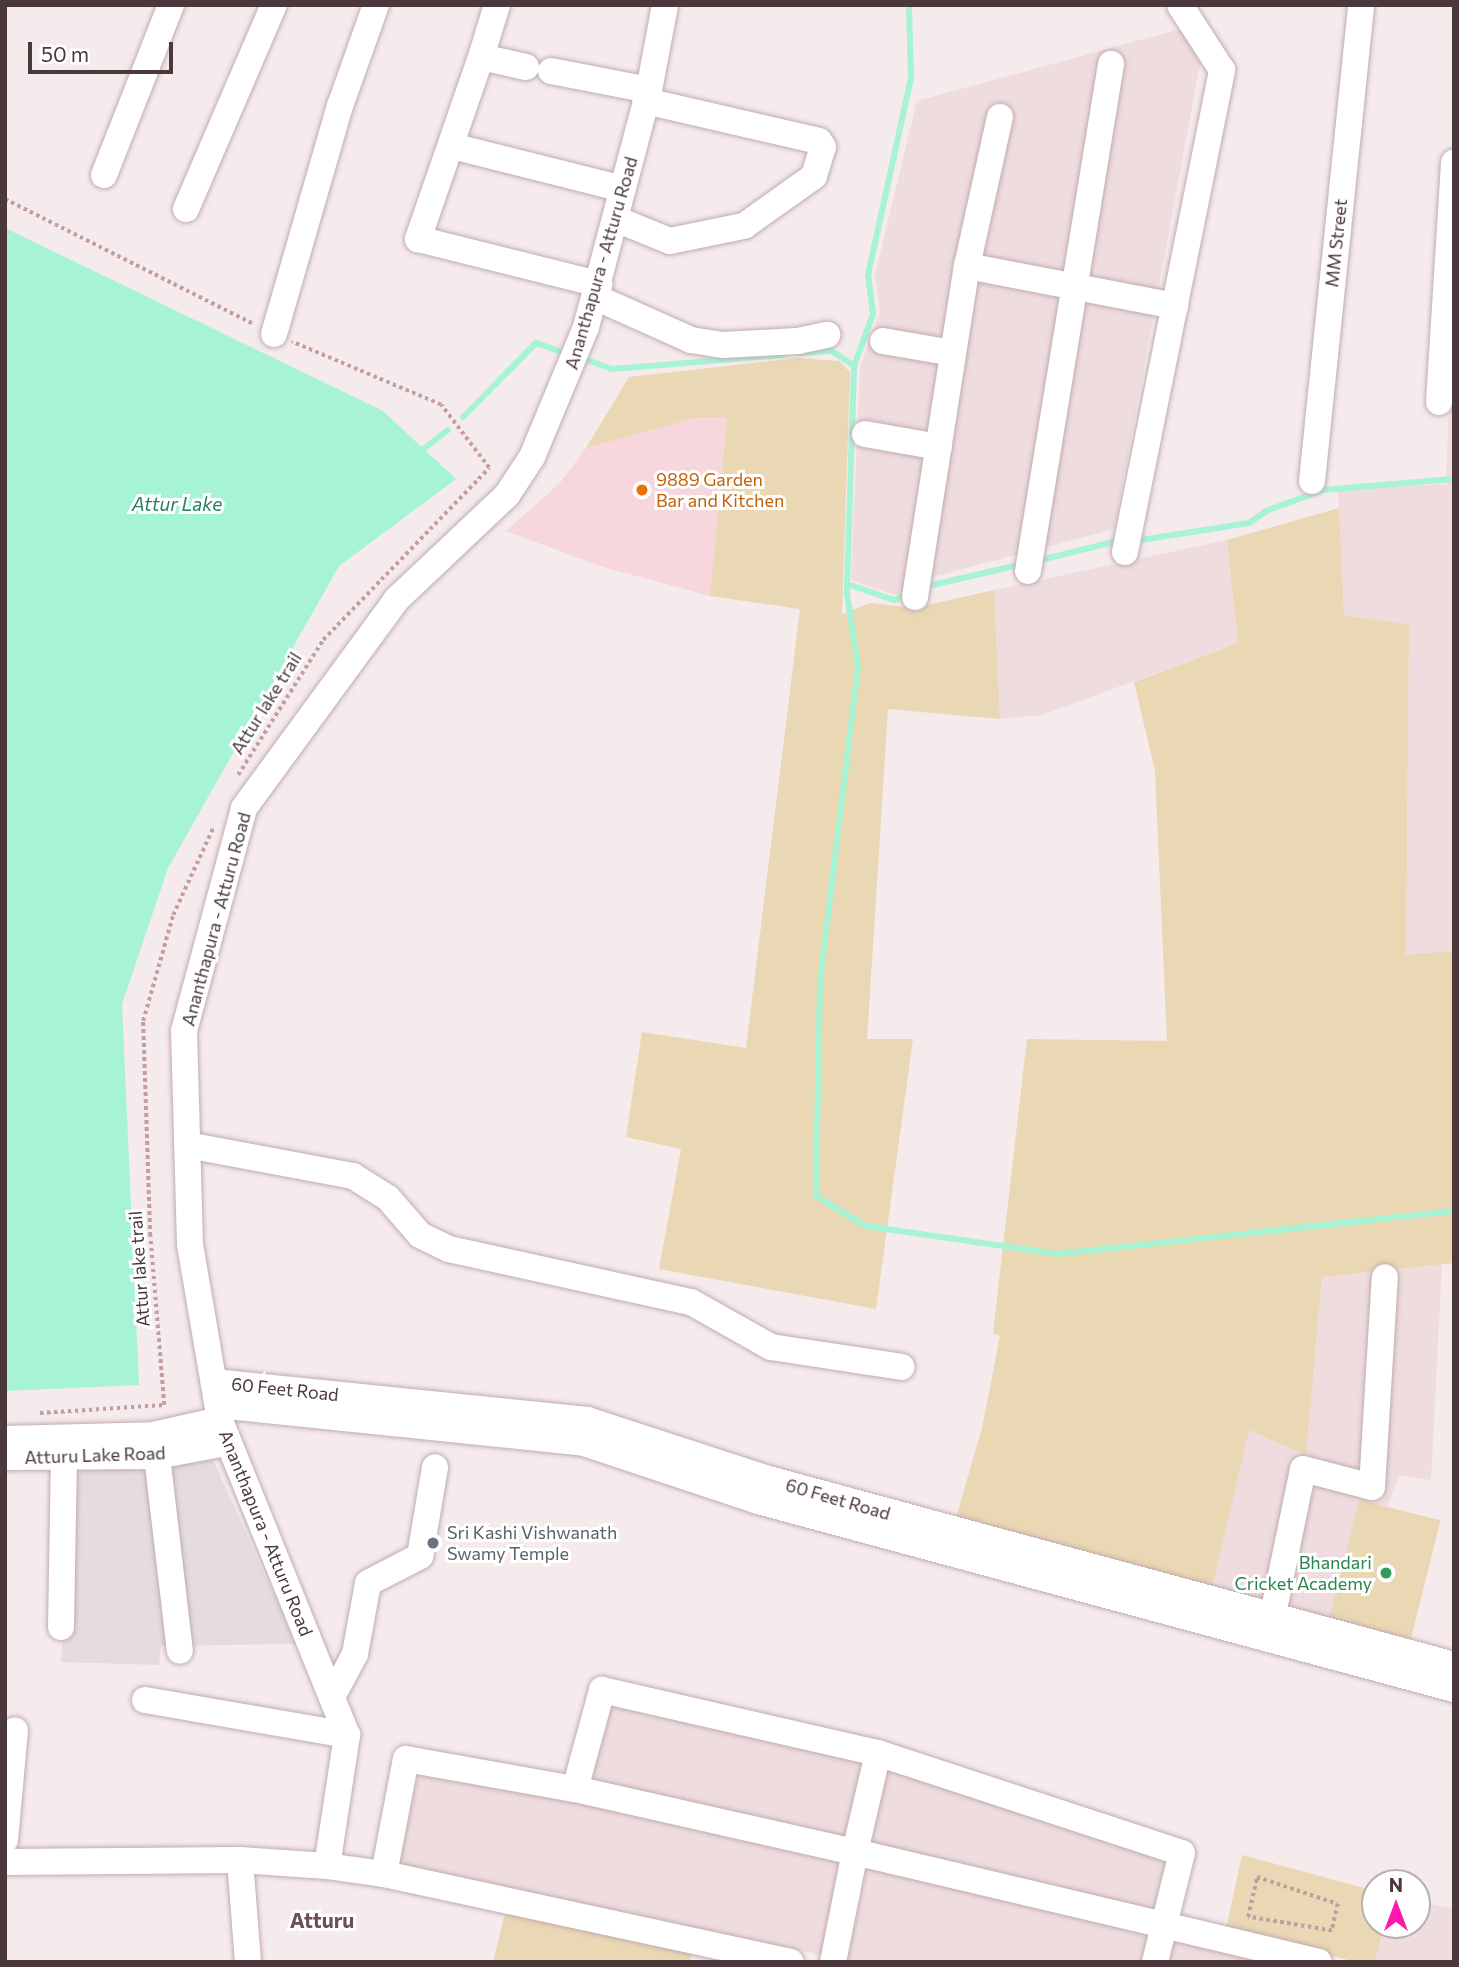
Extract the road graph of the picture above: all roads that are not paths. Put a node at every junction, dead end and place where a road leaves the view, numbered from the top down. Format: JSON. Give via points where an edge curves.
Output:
{"nodes":[{"id":1,"x":171,"y":5,"type":"edge"},
{"id":2,"x":274,"y":5,"type":"edge"},
{"id":3,"x":376,"y":5,"type":"edge"},
{"id":4,"x":497,"y":5,"type":"edge"},
{"id":5,"x":665,"y":5,"type":"edge"},
{"id":6,"x":1180,"y":5,"type":"edge"},
{"id":7,"x":1362,"y":5,"type":"edge"},
{"id":8,"x":481,"y":57,"type":"junction"},
{"id":9,"x":1111,"y":64,"type":"dead end"},
{"id":10,"x":647,"y":96,"type":"junction"},
{"id":11,"x":1000,"y":117,"type":"dead end"},
{"id":12,"x":452,"y":146,"type":"junction"},
{"id":13,"x":1454,"y":162,"type":"edge"},
{"id":14,"x":104,"y":175,"type":"dead end"},
{"id":15,"x":623,"y":189,"type":"junction"},
{"id":16,"x":186,"y":209,"type":"dead end"},
{"id":17,"x":615,"y":219,"type":"junction"},
{"id":18,"x":967,"y":265,"type":"junction"},
{"id":19,"x":1073,"y":286,"type":"junction"},
{"id":20,"x":597,"y":290,"type":"junction"},
{"id":21,"x":1175,"y":306,"type":"junction"},
{"id":22,"x":274,"y":334,"type":"road end"},
{"id":23,"x":827,"y":335,"type":"dead end"},
{"id":24,"x":883,"y":341,"type":"dead end"},
{"id":25,"x":953,"y":353,"type":"junction"},
{"id":26,"x":1439,"y":402,"type":"dead end"},
{"id":27,"x":865,"y":433,"type":"dead end"},
{"id":28,"x":939,"y":447,"type":"junction"},
{"id":29,"x":1311,"y":481,"type":"dead end"},
{"id":30,"x":1125,"y":552,"type":"dead end"},
{"id":31,"x":1028,"y":570,"type":"dead end"},
{"id":32,"x":915,"y":597,"type":"dead end"},
{"id":33,"x":187,"y":1145,"type":"junction"},
{"id":34,"x":1385,"y":1278,"type":"dead end"},
{"id":35,"x":901,"y":1367,"type":"dead end"},
{"id":36,"x":219,"y":1413,"type":"junction"},
{"id":37,"x":5,"y":1438,"type":"edge"},
{"id":38,"x":157,"y":1456,"type":"junction"},
{"id":39,"x":5,"y":1457,"type":"edge"},
{"id":40,"x":64,"y":1457,"type":"junction"},
{"id":41,"x":435,"y":1467,"type":"dead end"},
{"id":42,"x":1272,"y":1619,"type":"junction"},
{"id":43,"x":61,"y":1627,"type":"dead end"},
{"id":44,"x":180,"y":1651,"type":"dead end"},
{"id":45,"x":1454,"y":1665,"type":"edge"},
{"id":46,"x":1454,"y":1689,"type":"edge"},
{"id":47,"x":332,"y":1697,"type":"junction"},
{"id":48,"x":145,"y":1700,"type":"dead end"},
{"id":49,"x":15,"y":1730,"type":"dead end"},
{"id":50,"x":347,"y":1735,"type":"junction"},
{"id":51,"x":878,"y":1753,"type":"junction"},
{"id":52,"x":575,"y":1789,"type":"junction"},
{"id":53,"x":5,"y":1840,"type":"edge"},
{"id":54,"x":855,"y":1852,"type":"junction"},
{"id":55,"x":240,"y":1860,"type":"junction"},
{"id":56,"x":5,"y":1862,"type":"edge"},
{"id":57,"x":327,"y":1866,"type":"junction"},
{"id":58,"x":384,"y":1874,"type":"junction"},
{"id":59,"x":1164,"y":1925,"type":"junction"},
{"id":60,"x":248,"y":1962,"type":"edge"},
{"id":61,"x":790,"y":1962,"type":"edge"},
{"id":62,"x":833,"y":1962,"type":"edge"},
{"id":63,"x":1155,"y":1962,"type":"edge"},
{"id":64,"x":1318,"y":1962,"type":"edge"}],
"edges":[{"from":1,"to":14,"type":"street"},
{"from":2,"to":16,"type":"street"},
{"from":3,"to":22,"type":"street","via":[[340,106]]},
{"from":4,"to":8,"type":"street"},
{"from":5,"to":10,"type":"street","name":"Ananthapura - Atturu Road"},
{"from":6,"to":21,"type":"street","via":[[1222,70]]},
{"from":7,"to":29,"type":"street","name":"MM Street"},
{"from":8,"to":10,"type":"street"},
{"from":8,"to":12,"type":"street"},
{"from":9,"to":19,"type":"street"},
{"from":10,"to":15,"type":"street","name":"Ananthapura - Atturu Road"},
{"from":10,"to":17,"type":"street","via":[[819,141],[824,147],[814,176],[744,226],[670,241]]},
{"from":11,"to":18,"type":"street"},
{"from":12,"to":15,"type":"street"},
{"from":12,"to":20,"type":"street","via":[[418,239]]},
{"from":13,"to":26,"type":"street"},
{"from":15,"to":17,"type":"street","name":"Ananthapura - Atturu Road"},
{"from":17,"to":20,"type":"street","name":"Ananthapura - Atturu Road"},
{"from":18,"to":19,"type":"street"},
{"from":18,"to":25,"type":"street"},
{"from":19,"to":21,"type":"street"},
{"from":19,"to":31,"type":"street"},
{"from":20,"to":23,"type":"street","via":[[702,341],[773,342]]},
{"from":20,"to":33,"type":"street","name":"Ananthapura - Atturu Road","via":[[566,384],[532,457],[507,495],[396,600],[244,808],[184,1031]]},
{"from":21,"to":30,"type":"street"},
{"from":24,"to":25,"type":"street"},
{"from":25,"to":28,"type":"street"},
{"from":27,"to":28,"type":"street"},
{"from":28,"to":32,"type":"street"},
{"from":33,"to":35,"type":"street","via":[[353,1175],[388,1198],[420,1235],[449,1249],[691,1302],[771,1347]]},
{"from":33,"to":36,"type":"street","name":"Ananthapura - Atturu Road","via":[[190,1245]]},
{"from":34,"to":42,"type":"street","via":[[1372,1487],[1303,1469]]},
{"from":36,"to":37,"type":"street","name":"Atturu Lake Road","via":[[153,1435]]},
{"from":36,"to":38,"type":"street","name":"Atturu Lake Road"},
{"from":36,"to":42,"type":"street","name":"60 Feet Road","via":[[587,1420],[765,1478]]},
{"from":36,"to":46,"type":"street","name":"60 Feet Road","via":[[584,1443],[758,1501]]},
{"from":36,"to":47,"type":"street","name":"Ananthapura - Atturu Road"},
{"from":38,"to":40,"type":"street","name":"Atturu Lake Road"},
{"from":38,"to":44,"type":"street"},
{"from":39,"to":40,"type":"street","name":"Atturu Lake Road"},
{"from":40,"to":43,"type":"street"},
{"from":41,"to":47,"type":"street","via":[[419,1556],[368,1583],[355,1654]]},
{"from":42,"to":45,"type":"street","name":"60 Feet Road"},
{"from":47,"to":50,"type":"street","name":"Ananthapura - Atturu Road"},
{"from":48,"to":50,"type":"street"},
{"from":49,"to":53,"type":"street"},
{"from":50,"to":57,"type":"street"},
{"from":51,"to":52,"type":"street","via":[[602,1690]]},
{"from":51,"to":54,"type":"street"},
{"from":51,"to":59,"type":"street","via":[[1182,1853]]},
{"from":52,"to":54,"type":"street"},
{"from":52,"to":58,"type":"street","via":[[406,1759]]},
{"from":54,"to":59,"type":"street"},
{"from":54,"to":62,"type":"street"},
{"from":55,"to":56,"type":"street"},
{"from":55,"to":57,"type":"street"},
{"from":55,"to":60,"type":"street"},
{"from":57,"to":58,"type":"street"},
{"from":58,"to":61,"type":"street"},
{"from":59,"to":63,"type":"street"},
{"from":59,"to":64,"type":"street"}]}
